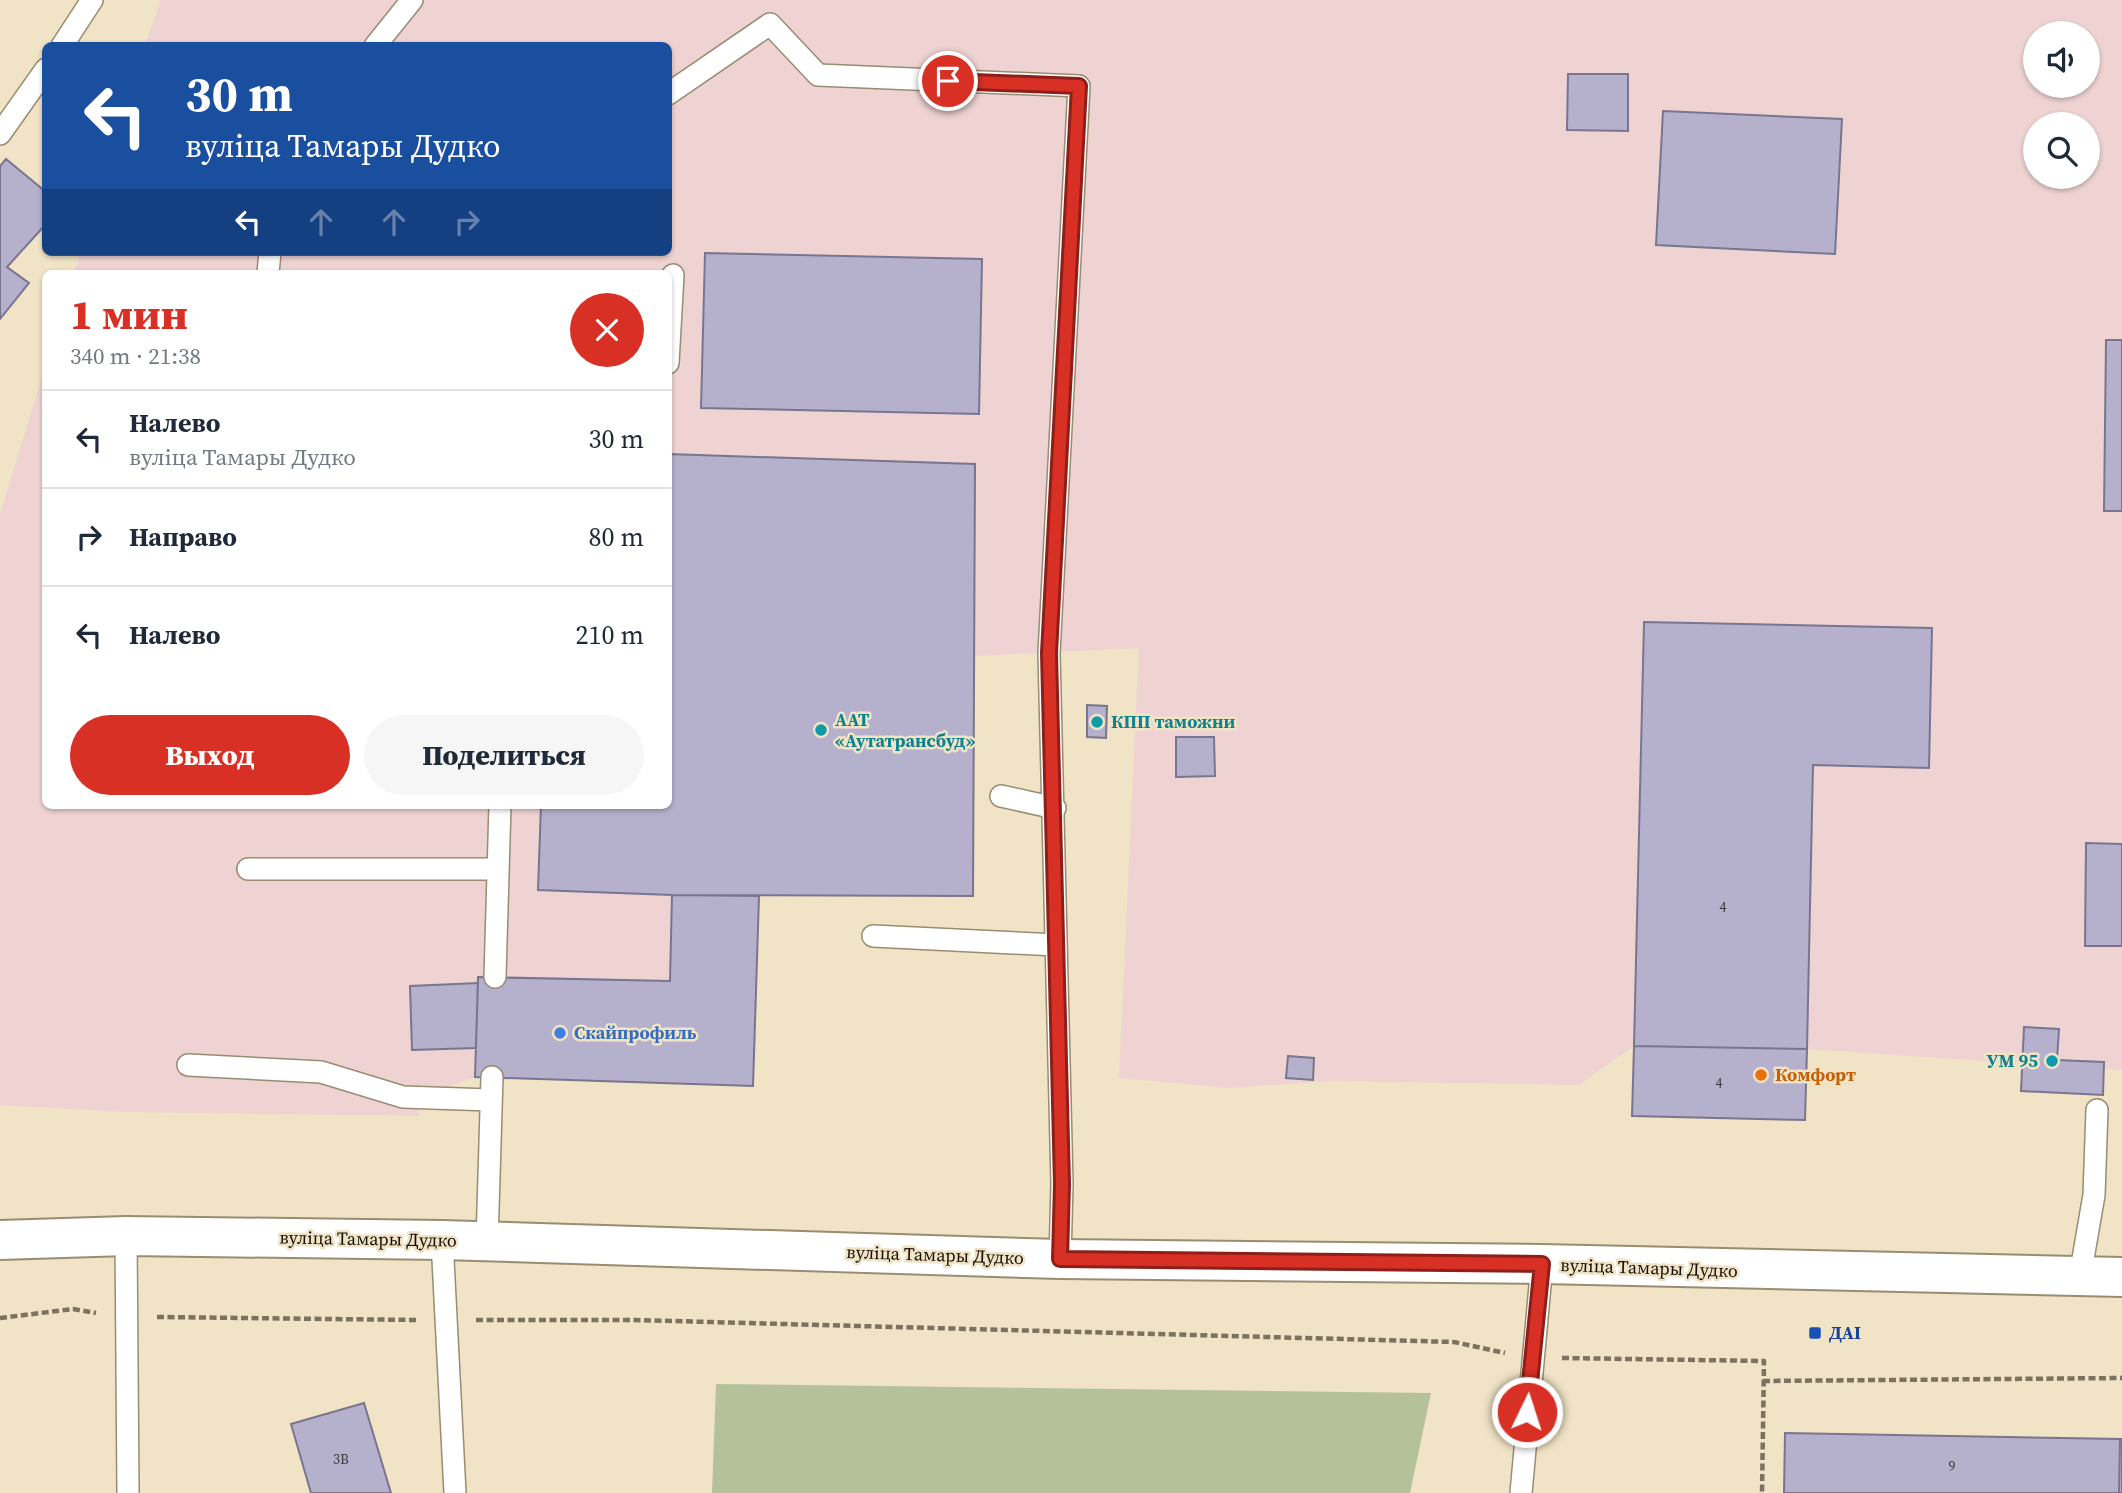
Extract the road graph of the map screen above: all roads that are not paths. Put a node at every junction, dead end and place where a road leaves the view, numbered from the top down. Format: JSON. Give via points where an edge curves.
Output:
{"nodes":[{"id":1,"x":92,"y":0,"type":"edge"},
{"id":2,"x":412,"y":0,"type":"edge"},
{"id":3,"x":65,"y":42,"type":"edge"},
{"id":4,"x":378,"y":42,"type":"edge"},
{"id":5,"x":42,"y":75,"type":"edge"},
{"id":6,"x":672,"y":91,"type":"edge"},
{"id":7,"x":0,"y":134,"type":"edge"},
{"id":8,"x":673,"y":275,"type":"dead end"},
{"id":9,"x":672,"y":293,"type":"edge"},
{"id":10,"x":1001,"y":796,"type":"dead end"},
{"id":11,"x":1055,"y":808,"type":"junction"},
{"id":12,"x":500,"y":809,"type":"edge"},
{"id":13,"x":248,"y":869,"type":"dead end"},
{"id":14,"x":498,"y":869,"type":"junction"},
{"id":15,"x":873,"y":936,"type":"dead end"},
{"id":16,"x":1056,"y":945,"type":"junction"},
{"id":17,"x":495,"y":977,"type":"dead end"},
{"id":18,"x":188,"y":1066,"type":"dead end"},
{"id":19,"x":492,"y":1077,"type":"dead end"},
{"id":20,"x":491,"y":1100,"type":"junction"},
{"id":21,"x":2097,"y":1110,"type":"dead end"},
{"id":22,"x":125,"y":1236,"type":"junction"},
{"id":23,"x":0,"y":1240,"type":"edge"},
{"id":24,"x":442,"y":1240,"type":"junction"},
{"id":25,"x":487,"y":1242,"type":"junction"},
{"id":26,"x":1060,"y":1259,"type":"junction"},
{"id":27,"x":1542,"y":1264,"type":"junction"},
{"id":28,"x":2080,"y":1276,"type":"junction"},
{"id":29,"x":2122,"y":1277,"type":"edge"},
{"id":30,"x":128,"y":1493,"type":"edge"},
{"id":31,"x":455,"y":1493,"type":"edge"},
{"id":32,"x":1521,"y":1493,"type":"edge"}],
"edges":[{"from":1,"to":3,"type":"lane"},
{"from":2,"to":4,"type":"lane"},
{"from":5,"to":7,"type":"lane"},
{"from":6,"to":11,"type":"lane","via":[[770,24],[818,75],[1079,86],[1049,653]]},
{"from":8,"to":9,"type":"lane"},
{"from":10,"to":11,"type":"lane"},
{"from":11,"to":16,"type":"lane"},
{"from":12,"to":14,"type":"lane"},
{"from":13,"to":14,"type":"lane"},
{"from":14,"to":17,"type":"lane"},
{"from":15,"to":16,"type":"lane"},
{"from":16,"to":26,"type":"lane"},
{"from":18,"to":20,"type":"lane","via":[[321,1072],[403,1097]]},
{"from":19,"to":20,"type":"lane"},
{"from":20,"to":25,"type":"lane"},
{"from":21,"to":28,"type":"lane","via":[[2094,1195]]},
{"from":22,"to":23,"type":"street","name":"вуліца Тамары Дудко"},
{"from":22,"to":24,"type":"street","name":"вуліца Тамары Дудко"},
{"from":22,"to":30,"type":"lane"},
{"from":24,"to":25,"type":"street","name":"вуліца Тамары Дудко"},
{"from":24,"to":31,"type":"lane"},
{"from":25,"to":26,"type":"street","name":"вуліца Тамары Дудко"},
{"from":26,"to":27,"type":"street","name":"вуліца Тамары Дудко"},
{"from":27,"to":28,"type":"street","name":"вуліца Тамары Дудко"},
{"from":27,"to":32,"type":"lane"},
{"from":28,"to":29,"type":"street","name":"вуліца Тамары Дудко"}]}
